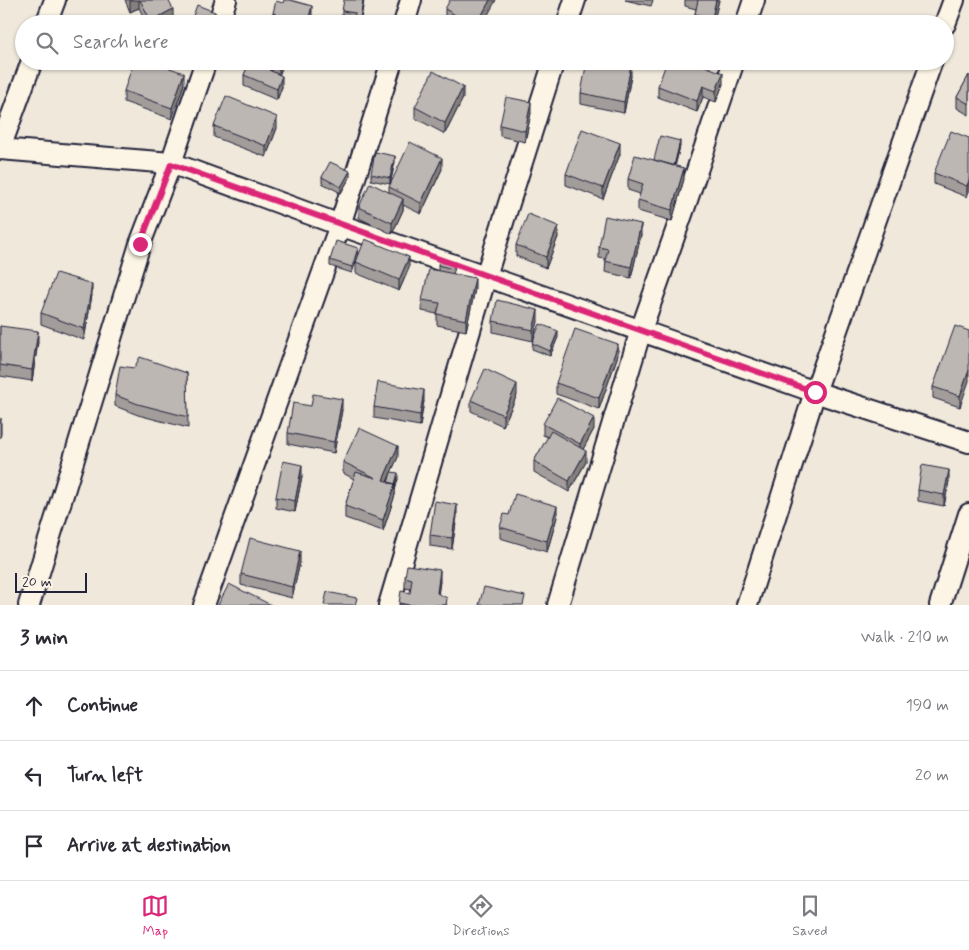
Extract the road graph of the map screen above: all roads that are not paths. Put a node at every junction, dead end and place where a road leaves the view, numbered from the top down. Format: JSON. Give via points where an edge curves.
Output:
{"nodes":[{"id":1,"x":54,"y":0,"type":"edge"},
{"id":2,"x":226,"y":0,"type":"edge"},
{"id":3,"x":411,"y":0,"type":"edge"},
{"id":4,"x":575,"y":0,"type":"edge"},
{"id":5,"x":754,"y":0,"type":"edge"},
{"id":6,"x":954,"y":0,"type":"edge"},
{"id":7,"x":49,"y":15,"type":"edge"},
{"id":8,"x":221,"y":15,"type":"edge"},
{"id":9,"x":407,"y":15,"type":"edge"},
{"id":10,"x":570,"y":15,"type":"edge"},
{"id":11,"x":749,"y":15,"type":"edge"},
{"id":12,"x":948,"y":15,"type":"edge"},
{"id":13,"x":29,"y":70,"type":"edge"},
{"id":14,"x":203,"y":70,"type":"edge"},
{"id":15,"x":389,"y":70,"type":"edge"},
{"id":16,"x":551,"y":70,"type":"edge"},
{"id":17,"x":731,"y":70,"type":"edge"},
{"id":18,"x":929,"y":70,"type":"edge"},
{"id":19,"x":0,"y":149,"type":"edge"},
{"id":20,"x":171,"y":164,"type":"junction"},
{"id":21,"x":340,"y":225,"type":"junction"},
{"id":22,"x":486,"y":276,"type":"junction"},
{"id":23,"x":641,"y":330,"type":"junction"},
{"id":24,"x":815,"y":392,"type":"junction"},
{"id":25,"x":969,"y":442,"type":"edge"},
{"id":26,"x":969,"y":514,"type":"edge"},
{"id":27,"x":29,"y":605,"type":"edge"},
{"id":28,"x":204,"y":605,"type":"edge"},
{"id":29,"x":389,"y":605,"type":"edge"},
{"id":30,"x":558,"y":605,"type":"edge"},
{"id":31,"x":747,"y":605,"type":"edge"},
{"id":32,"x":940,"y":605,"type":"edge"}],
"edges":[{"from":1,"to":7,"type":"street"},
{"from":2,"to":8,"type":"street"},
{"from":3,"to":9,"type":"street"},
{"from":4,"to":10,"type":"street"},
{"from":5,"to":11,"type":"street"},
{"from":6,"to":12,"type":"street"},
{"from":13,"to":19,"type":"street"},
{"from":14,"to":20,"type":"street"},
{"from":15,"to":21,"type":"street"},
{"from":16,"to":22,"type":"street"},
{"from":17,"to":23,"type":"street"},
{"from":18,"to":24,"type":"street"},
{"from":19,"to":20,"type":"street"},
{"from":20,"to":21,"type":"street"},
{"from":20,"to":27,"type":"street","via":[[140,244]]},
{"from":21,"to":22,"type":"street"},
{"from":21,"to":28,"type":"street"},
{"from":22,"to":23,"type":"street"},
{"from":22,"to":29,"type":"street"},
{"from":23,"to":24,"type":"street"},
{"from":23,"to":30,"type":"street"},
{"from":24,"to":25,"type":"street"},
{"from":24,"to":31,"type":"street"},
{"from":26,"to":32,"type":"street"}]}
